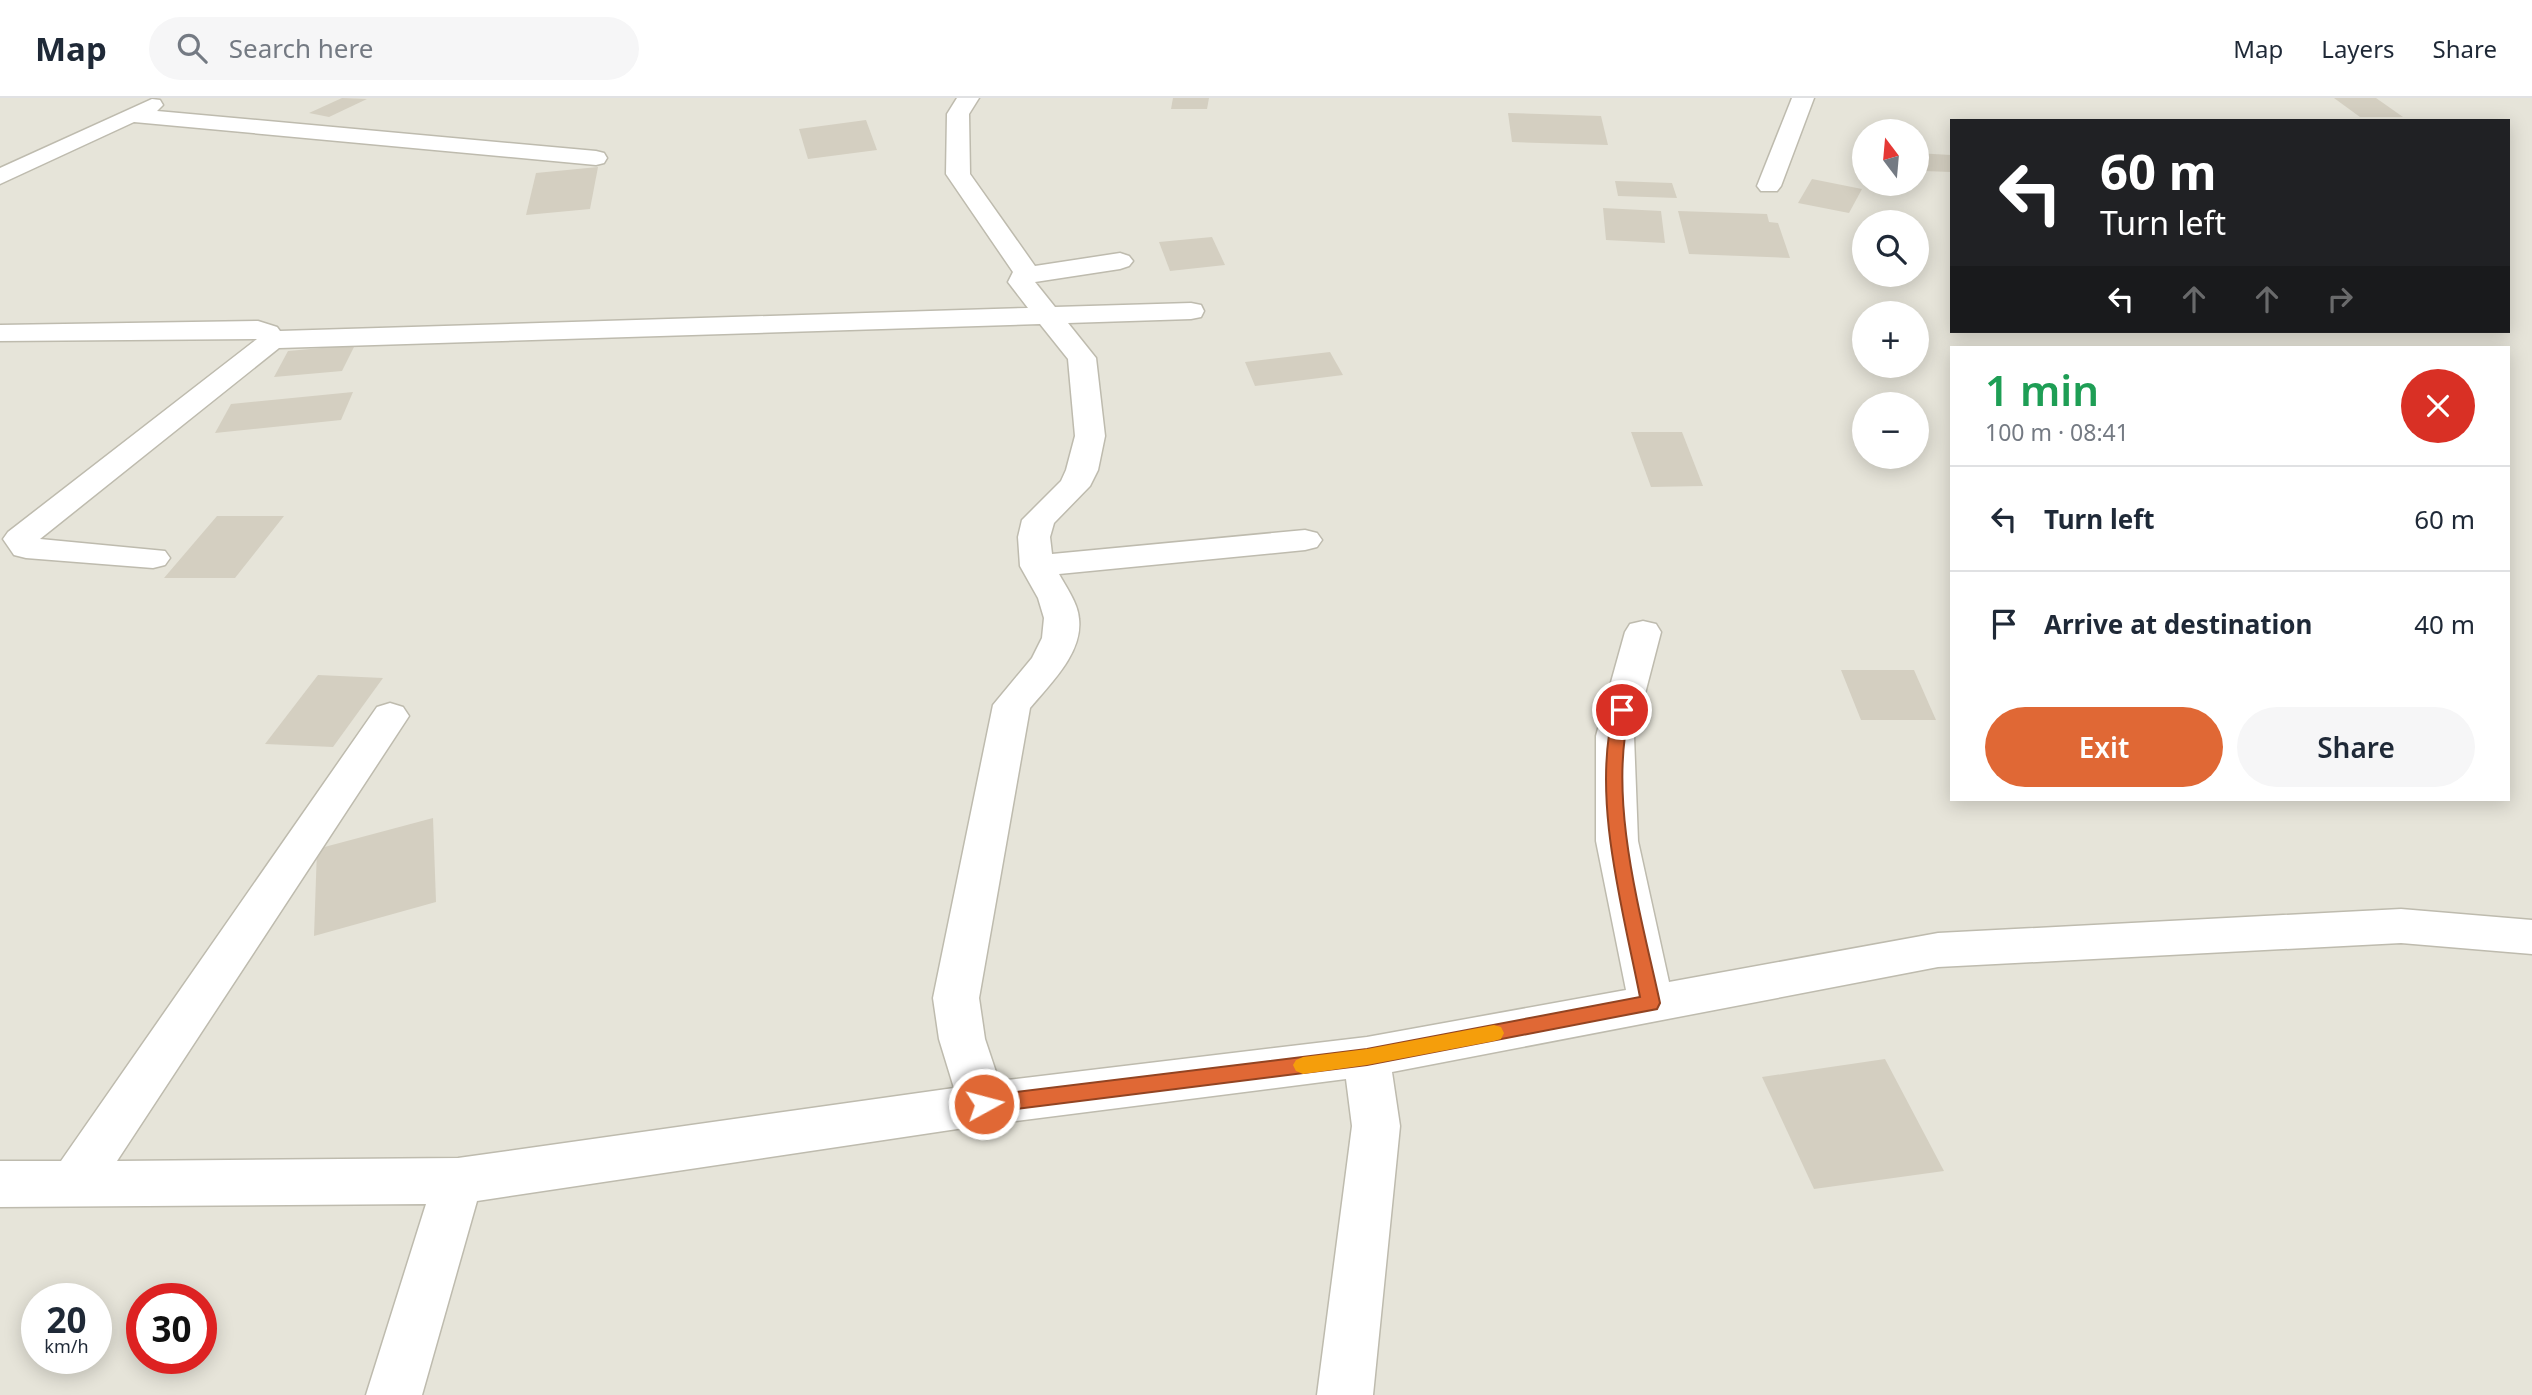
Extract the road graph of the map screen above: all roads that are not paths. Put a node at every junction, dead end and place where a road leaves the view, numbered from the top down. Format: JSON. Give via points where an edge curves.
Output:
{"nodes":[{"id":1,"x":166,"y":98,"type":"edge"},
{"id":2,"x":968,"y":98,"type":"edge"},
{"id":3,"x":1803,"y":98,"type":"edge"},
{"id":4,"x":129,"y":115,"type":"junction"},
{"id":5,"x":596,"y":158,"type":"dead end"},
{"id":6,"x":0,"y":177,"type":"edge"},
{"id":7,"x":1769,"y":186,"type":"dead end"},
{"id":8,"x":1120,"y":261,"type":"dead end"},
{"id":9,"x":1028,"y":275,"type":"junction"},
{"id":10,"x":1191,"y":311,"type":"dead end"},
{"id":11,"x":1051,"y":316,"type":"junction"},
{"id":12,"x":0,"y":333,"type":"edge"},
{"id":13,"x":272,"y":340,"type":"junction"},
{"id":14,"x":1306,"y":540,"type":"dead end"},
{"id":15,"x":153,"y":558,"type":"dead end"},
{"id":16,"x":1037,"y":566,"type":"junction"},
{"id":17,"x":1643,"y":632,"type":"dead end"},
{"id":18,"x":390,"y":716,"type":"dead end"},
{"id":19,"x":2532,"y":937,"type":"edge"},
{"id":20,"x":1651,"y":1003,"type":"junction"},
{"id":21,"x":1367,"y":1057,"type":"junction"},
{"id":22,"x":984,"y":1104,"type":"junction"},
{"id":23,"x":457,"y":1181,"type":"junction"},
{"id":24,"x":74,"y":1183,"type":"junction"},
{"id":25,"x":0,"y":1184,"type":"edge"},
{"id":26,"x":394,"y":1395,"type":"edge"},
{"id":27,"x":1345,"y":1395,"type":"edge"}],
"edges":[{"from":1,"to":4,"type":"street"},
{"from":2,"to":9,"type":"street","via":[[958,114],[958,174]]},
{"from":3,"to":7,"type":"street"},
{"from":4,"to":5,"type":"street"},
{"from":4,"to":6,"type":"street"},
{"from":8,"to":9,"type":"street"},
{"from":9,"to":11,"type":"street","via":[[1021,282]]},
{"from":10,"to":11,"type":"street"},
{"from":11,"to":13,"type":"street"},
{"from":11,"to":16,"type":"street","via":[[1082,358],[1090,436],[1074,486],[1038,520],[1034,537]]},
{"from":12,"to":13,"type":"street","via":[[258,329]]},
{"from":13,"to":15,"type":"street","via":[[20,539],[26,548]]},
{"from":14,"to":16,"type":"street"},
{"from":16,"to":22,"type":"street","via":[[1062,618],[1060,638],[1048,663],[1012,705],[956,998],[962,1047]]},
{"from":17,"to":20,"type":"street","via":[[1615,749],[1617,841]]},
{"from":18,"to":24,"type":"street"},
{"from":19,"to":20,"type":"street","via":[[2401,926],[1938,950]]},
{"from":20,"to":21,"type":"street"},
{"from":21,"to":22,"type":"street"},
{"from":21,"to":27,"type":"street","via":[[1376,1126]]},
{"from":22,"to":23,"type":"street"},
{"from":23,"to":24,"type":"street"},
{"from":23,"to":26,"type":"street"},
{"from":24,"to":25,"type":"street"}]}
